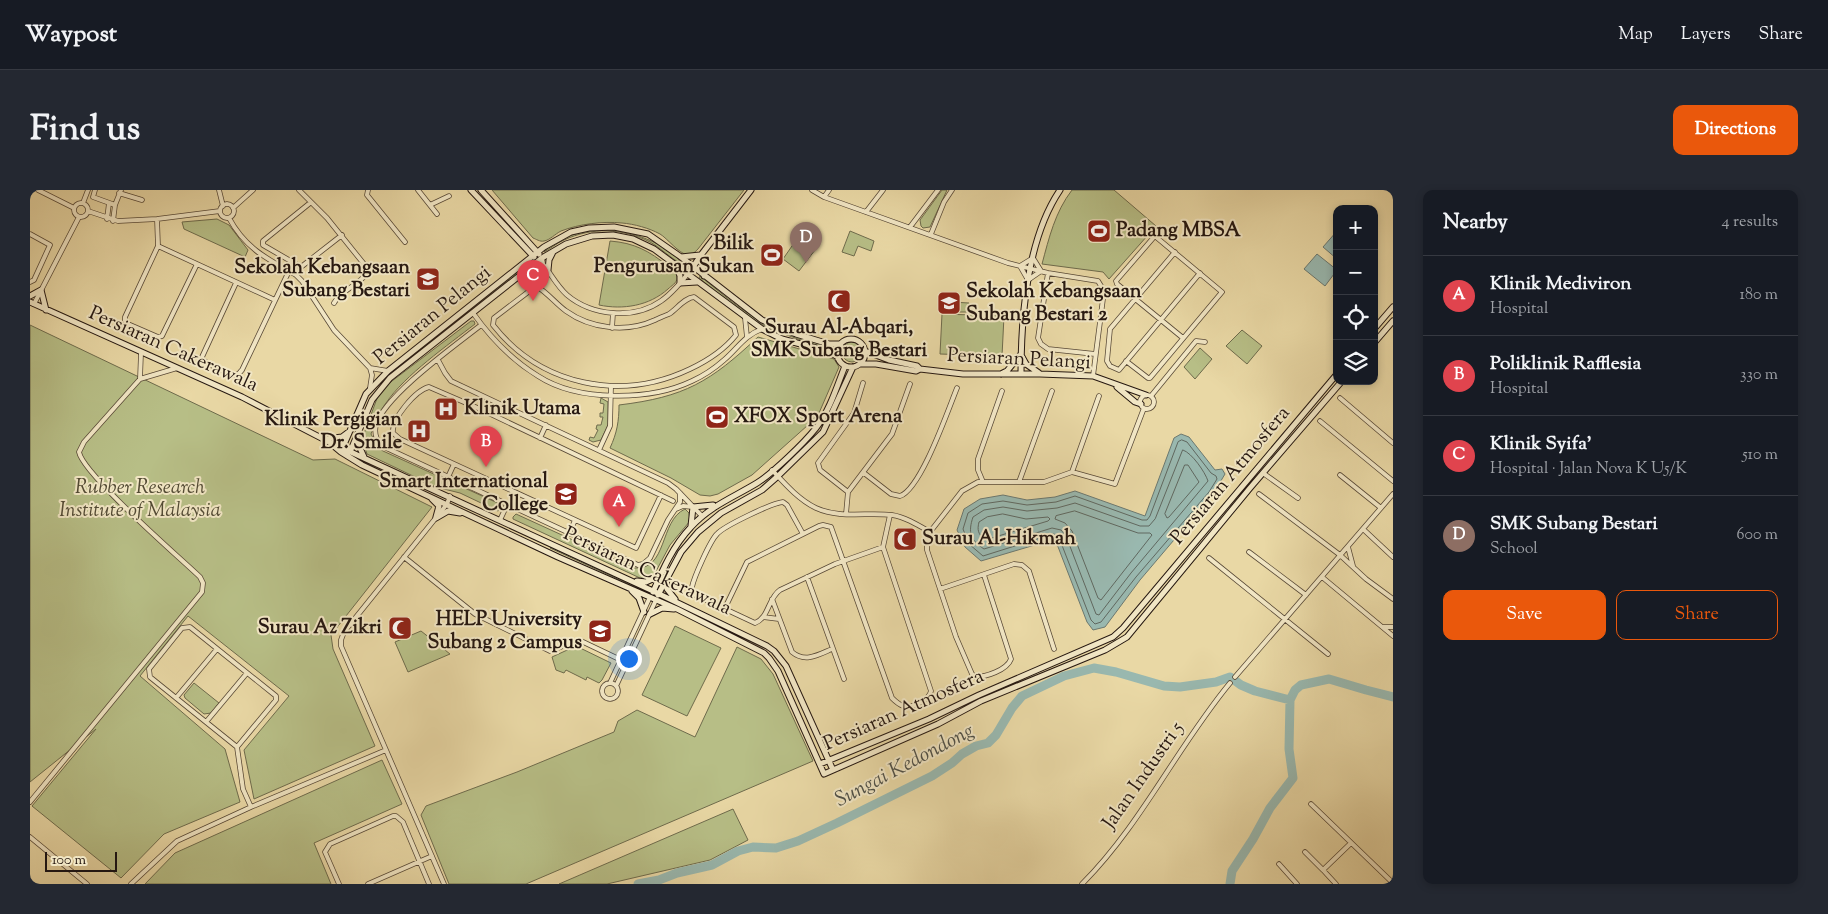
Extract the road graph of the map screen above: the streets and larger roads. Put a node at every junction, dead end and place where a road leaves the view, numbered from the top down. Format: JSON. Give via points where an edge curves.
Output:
{"nodes":[{"id":1,"x":38,"y":190,"type":"edge"},
{"id":2,"x":88,"y":190,"type":"edge"},
{"id":3,"x":95,"y":190,"type":"edge"},
{"id":4,"x":219,"y":190,"type":"edge"},
{"id":5,"x":253,"y":190,"type":"edge"},
{"id":6,"x":299,"y":190,"type":"edge"},
{"id":7,"x":368,"y":190,"type":"edge"},
{"id":8,"x":418,"y":190,"type":"edge"},
{"id":9,"x":472,"y":190,"type":"edge"},
{"id":10,"x":481,"y":190,"type":"edge"},
{"id":11,"x":751,"y":190,"type":"edge"},
{"id":12,"x":812,"y":190,"type":"edge"},
{"id":13,"x":829,"y":190,"type":"edge"},
{"id":14,"x":883,"y":190,"type":"edge"},
{"id":15,"x":938,"y":190,"type":"edge"},
{"id":16,"x":952,"y":190,"type":"edge"},
{"id":17,"x":1060,"y":190,"type":"edge"},
{"id":18,"x":44,"y":191,"type":"edge"},
{"id":19,"x":120,"y":192,"type":"edge"},
{"id":20,"x":449,"y":196,"type":"dead end"},
{"id":21,"x":824,"y":197,"type":"junction"},
{"id":22,"x":142,"y":200,"type":"dead end"},
{"id":23,"x":83,"y":203,"type":"junction"},
{"id":24,"x":109,"y":203,"type":"junction"},
{"id":25,"x":310,"y":203,"type":"junction"},
{"id":26,"x":116,"y":205,"type":"junction"},
{"id":27,"x":430,"y":205,"type":"junction"},
{"id":28,"x":223,"y":206,"type":"junction"},
{"id":29,"x":74,"y":208,"type":"junction"},
{"id":30,"x":232,"y":208,"type":"junction"},
{"id":31,"x":220,"y":211,"type":"junction"},
{"id":32,"x":88,"y":212,"type":"junction"},
{"id":33,"x":866,"y":212,"type":"junction"},
{"id":34,"x":437,"y":214,"type":"dead end"},
{"id":35,"x":79,"y":216,"type":"junction"},
{"id":36,"x":107,"y":218,"type":"junction"},
{"id":37,"x":229,"y":218,"type":"junction"},
{"id":38,"x":157,"y":219,"type":"junction"},
{"id":39,"x":113,"y":221,"type":"junction"},
{"id":40,"x":910,"y":227,"type":"junction"},
{"id":41,"x":30,"y":234,"type":"edge"},
{"id":42,"x":931,"y":234,"type":"junction"},
{"id":43,"x":342,"y":235,"type":"junction"},
{"id":44,"x":405,"y":242,"type":"dead end"},
{"id":45,"x":525,"y":245,"type":"junction"},
{"id":46,"x":158,"y":246,"type":"junction"},
{"id":47,"x":544,"y":247,"type":"junction"},
{"id":48,"x":554,"y":250,"type":"junction"},
{"id":49,"x":1174,"y":252,"type":"junction"},
{"id":50,"x":535,"y":254,"type":"junction"},
{"id":51,"x":701,"y":255,"type":"junction"},
{"id":52,"x":680,"y":257,"type":"junction"},
{"id":53,"x":1033,"y":258,"type":"junction"},
{"id":54,"x":541,"y":261,"type":"junction"},
{"id":55,"x":525,"y":262,"type":"junction"},
{"id":56,"x":197,"y":264,"type":"junction"},
{"id":57,"x":677,"y":266,"type":"junction"},
{"id":58,"x":1020,"y":266,"type":"junction"},
{"id":59,"x":530,"y":268,"type":"junction"},
{"id":60,"x":693,"y":268,"type":"junction"},
{"id":61,"x":1030,"y":269,"type":"junction"},
{"id":62,"x":548,"y":270,"type":"junction"},
{"id":63,"x":288,"y":271,"type":"junction"},
{"id":64,"x":1041,"y":271,"type":"junction"},
{"id":65,"x":1048,"y":273,"type":"junction"},
{"id":66,"x":1200,"y":273,"type":"junction"},
{"id":67,"x":688,"y":274,"type":"junction"},
{"id":68,"x":704,"y":276,"type":"junction"},
{"id":69,"x":1028,"y":280,"type":"junction"},
{"id":70,"x":30,"y":282,"type":"edge"},
{"id":71,"x":698,"y":282,"type":"junction"},
{"id":72,"x":236,"y":283,"type":"junction"},
{"id":73,"x":680,"y":283,"type":"junction"},
{"id":74,"x":41,"y":290,"type":"junction"},
{"id":75,"x":30,"y":296,"type":"edge"},
{"id":76,"x":1135,"y":299,"type":"junction"},
{"id":77,"x":275,"y":300,"type":"junction"},
{"id":78,"x":32,"y":303,"type":"edge"},
{"id":79,"x":334,"y":304,"type":"dead end"},
{"id":80,"x":1393,"y":307,"type":"edge"},
{"id":81,"x":46,"y":310,"type":"junction"},
{"id":82,"x":473,"y":313,"type":"junction"},
{"id":83,"x":613,"y":313,"type":"junction"},
{"id":84,"x":745,"y":318,"type":"junction"},
{"id":85,"x":1160,"y":320,"type":"junction"},
{"id":86,"x":1393,"y":321,"type":"edge"},
{"id":87,"x":1378,"y":324,"type":"edge"},
{"id":88,"x":481,"y":325,"type":"junction"},
{"id":89,"x":612,"y":328,"type":"junction"},
{"id":90,"x":762,"y":329,"type":"junction"},
{"id":91,"x":747,"y":337,"type":"junction"},
{"id":92,"x":1185,"y":338,"type":"junction"},
{"id":93,"x":1377,"y":340,"type":"edge"},
{"id":94,"x":1205,"y":342,"type":"dead end"},
{"id":95,"x":841,"y":344,"type":"junction"},
{"id":96,"x":1185,"y":344,"type":"dead end"},
{"id":97,"x":865,"y":350,"type":"junction"},
{"id":98,"x":141,"y":352,"type":"junction"},
{"id":99,"x":1021,"y":354,"type":"junction"},
{"id":100,"x":1095,"y":354,"type":"junction"},
{"id":101,"x":838,"y":357,"type":"junction"},
{"id":102,"x":438,"y":360,"type":"junction"},
{"id":103,"x":1126,"y":360,"type":"junction"},
{"id":104,"x":860,"y":364,"type":"junction"},
{"id":105,"x":845,"y":366,"type":"junction"},
{"id":106,"x":852,"y":367,"type":"junction"},
{"id":107,"x":177,"y":368,"type":"junction"},
{"id":108,"x":370,"y":368,"type":"junction"},
{"id":109,"x":920,"y":369,"type":"junction"},
{"id":110,"x":388,"y":370,"type":"junction"},
{"id":111,"x":1000,"y":374,"type":"junction"},
{"id":112,"x":1020,"y":374,"type":"junction"},
{"id":113,"x":1040,"y":374,"type":"junction"},
{"id":114,"x":1093,"y":376,"type":"junction"},
{"id":115,"x":140,"y":379,"type":"junction"},
{"id":116,"x":1333,"y":379,"type":"edge"},
{"id":117,"x":863,"y":384,"type":"dead end"},
{"id":118,"x":910,"y":384,"type":"dead end"},
{"id":119,"x":1115,"y":385,"type":"junction"},
{"id":120,"x":1339,"y":385,"type":"edge"},
{"id":121,"x":612,"y":386,"type":"junction"},
{"id":122,"x":370,"y":388,"type":"junction"},
{"id":123,"x":957,"y":388,"type":"dead end"},
{"id":124,"x":1002,"y":391,"type":"dead end"},
{"id":125,"x":1052,"y":391,"type":"dead end"},
{"id":126,"x":612,"y":396,"type":"junction"},
{"id":127,"x":1099,"y":396,"type":"dead end"},
{"id":128,"x":1148,"y":396,"type":"junction"},
{"id":129,"x":1340,"y":398,"type":"dead end"},
{"id":130,"x":1142,"y":406,"type":"junction"},
{"id":131,"x":1320,"y":421,"type":"dead end"},
{"id":132,"x":546,"y":425,"type":"junction"},
{"id":133,"x":350,"y":431,"type":"junction"},
{"id":134,"x":540,"y":438,"type":"junction"},
{"id":135,"x":356,"y":439,"type":"junction"},
{"id":136,"x":327,"y":440,"type":"junction"},
{"id":137,"x":1393,"y":443,"type":"edge"},
{"id":138,"x":342,"y":450,"type":"junction"},
{"id":139,"x":599,"y":450,"type":"junction"},
{"id":140,"x":351,"y":451,"type":"junction"},
{"id":141,"x":348,"y":457,"type":"junction"},
{"id":142,"x":365,"y":458,"type":"junction"},
{"id":143,"x":454,"y":464,"type":"junction"},
{"id":144,"x":772,"y":470,"type":"junction"},
{"id":145,"x":1072,"y":472,"type":"junction"},
{"id":146,"x":864,"y":473,"type":"junction"},
{"id":147,"x":1263,"y":473,"type":"junction"},
{"id":148,"x":1340,"y":475,"type":"dead end"},
{"id":149,"x":778,"y":476,"type":"junction"},
{"id":150,"x":448,"y":477,"type":"junction"},
{"id":151,"x":1393,"y":481,"type":"edge"},
{"id":152,"x":982,"y":482,"type":"junction"},
{"id":153,"x":1019,"y":482,"type":"junction"},
{"id":154,"x":848,"y":492,"type":"junction"},
{"id":155,"x":680,"y":493,"type":"junction"},
{"id":156,"x":1259,"y":494,"type":"dead end"},
{"id":157,"x":1393,"y":494,"type":"edge"},
{"id":158,"x":661,"y":495,"type":"junction"},
{"id":159,"x":429,"y":496,"type":"junction"},
{"id":160,"x":450,"y":496,"type":"junction"},
{"id":161,"x":1298,"y":498,"type":"dead end"},
{"id":162,"x":673,"y":501,"type":"dead end"},
{"id":163,"x":718,"y":503,"type":"junction"},
{"id":164,"x":447,"y":504,"type":"junction"},
{"id":165,"x":507,"y":505,"type":"junction"},
{"id":166,"x":694,"y":507,"type":"junction"},
{"id":167,"x":1381,"y":508,"type":"junction"},
{"id":168,"x":676,"y":509,"type":"junction"},
{"id":169,"x":722,"y":513,"type":"junction"},
{"id":170,"x":468,"y":514,"type":"junction"},
{"id":171,"x":846,"y":514,"type":"junction"},
{"id":172,"x":890,"y":515,"type":"junction"},
{"id":173,"x":702,"y":516,"type":"junction"},
{"id":174,"x":436,"y":518,"type":"junction"},
{"id":175,"x":500,"y":520,"type":"junction"},
{"id":176,"x":575,"y":520,"type":"junction"},
{"id":177,"x":691,"y":526,"type":"junction"},
{"id":178,"x":1363,"y":529,"type":"junction"},
{"id":179,"x":930,"y":532,"type":"junction"},
{"id":180,"x":569,"y":534,"type":"junction"},
{"id":181,"x":803,"y":534,"type":"junction"},
{"id":182,"x":882,"y":547,"type":"junction"},
{"id":183,"x":1348,"y":547,"type":"junction"},
{"id":184,"x":1249,"y":552,"type":"dead end"},
{"id":185,"x":1340,"y":555,"type":"junction"},
{"id":186,"x":404,"y":557,"type":"junction"},
{"id":187,"x":1393,"y":557,"type":"edge"},
{"id":188,"x":1210,"y":558,"type":"dead end"},
{"id":189,"x":843,"y":561,"type":"junction"},
{"id":190,"x":1354,"y":568,"type":"junction"},
{"id":191,"x":984,"y":574,"type":"junction"},
{"id":192,"x":659,"y":576,"type":"junction"},
{"id":193,"x":808,"y":577,"type":"junction"},
{"id":194,"x":1322,"y":577,"type":"junction"},
{"id":195,"x":666,"y":580,"type":"junction"},
{"id":196,"x":632,"y":581,"type":"junction"},
{"id":197,"x":628,"y":588,"type":"junction"},
{"id":198,"x":940,"y":589,"type":"junction"},
{"id":199,"x":653,"y":591,"type":"junction"},
{"id":200,"x":659,"y":594,"type":"junction"},
{"id":201,"x":1306,"y":595,"type":"junction"},
{"id":202,"x":653,"y":599,"type":"junction"},
{"id":203,"x":772,"y":599,"type":"junction"},
{"id":204,"x":1393,"y":600,"type":"edge"},
{"id":205,"x":680,"y":603,"type":"junction"},
{"id":206,"x":677,"y":609,"type":"junction"},
{"id":207,"x":724,"y":610,"type":"junction"},
{"id":208,"x":647,"y":613,"type":"junction"},
{"id":209,"x":763,"y":617,"type":"junction"},
{"id":210,"x":1286,"y":618,"type":"junction"},
{"id":211,"x":779,"y":619,"type":"junction"},
{"id":212,"x":638,"y":623,"type":"junction"},
{"id":213,"x":644,"y":626,"type":"junction"},
{"id":214,"x":1383,"y":628,"type":"junction"},
{"id":215,"x":1393,"y":628,"type":"edge"},
{"id":216,"x":1393,"y":636,"type":"edge"},
{"id":217,"x":217,"y":649,"type":"junction"},
{"id":218,"x":832,"y":649,"type":"junction"},
{"id":219,"x":1054,"y":649,"type":"dead end"},
{"id":220,"x":1328,"y":654,"type":"dead end"},
{"id":221,"x":621,"y":660,"type":"junction"},
{"id":222,"x":247,"y":673,"type":"junction"},
{"id":223,"x":1235,"y":677,"type":"dead end"},
{"id":224,"x":844,"y":679,"type":"dead end"},
{"id":225,"x":610,"y":683,"type":"junction"},
{"id":226,"x":1230,"y":683,"type":"dead end"},
{"id":227,"x":616,"y":686,"type":"junction"},
{"id":228,"x":176,"y":698,"type":"junction"},
{"id":229,"x":206,"y":722,"type":"junction"},
{"id":230,"x":237,"y":747,"type":"junction"},
{"id":231,"x":386,"y":750,"type":"junction"},
{"id":232,"x":829,"y":761,"type":"junction"},
{"id":233,"x":820,"y":764,"type":"junction"},
{"id":234,"x":833,"y":770,"type":"junction"},
{"id":235,"x":30,"y":802,"type":"edge"},
{"id":236,"x":1311,"y":804,"type":"dead end"},
{"id":237,"x":251,"y":808,"type":"junction"},
{"id":238,"x":30,"y":837,"type":"edge"},
{"id":239,"x":1351,"y":843,"type":"junction"},
{"id":240,"x":1305,"y":852,"type":"dead end"},
{"id":241,"x":432,"y":856,"type":"junction"},
{"id":242,"x":419,"y":861,"type":"junction"},
{"id":243,"x":1279,"y":864,"type":"dead end"},
{"id":244,"x":1323,"y":870,"type":"junction"},
{"id":245,"x":1393,"y":883,"type":"edge"},
{"id":246,"x":87,"y":884,"type":"edge"},
{"id":247,"x":131,"y":884,"type":"edge"},
{"id":248,"x":339,"y":884,"type":"edge"},
{"id":249,"x":368,"y":884,"type":"edge"},
{"id":250,"x":429,"y":884,"type":"edge"},
{"id":251,"x":444,"y":884,"type":"edge"},
{"id":252,"x":1082,"y":884,"type":"edge"},
{"id":253,"x":1297,"y":884,"type":"edge"},
{"id":254,"x":1336,"y":884,"type":"edge"}],
"edges":[{"from":1,"to":18,"type":"street"},
{"from":2,"to":23,"type":"street"},
{"from":3,"to":24,"type":"street","via":[[93,197]]},
{"from":4,"to":28,"type":"street"},
{"from":5,"to":30,"type":"street"},
{"from":6,"to":25,"type":"street"},
{"from":7,"to":44,"type":"street","via":[[367,195]]},
{"from":8,"to":27,"type":"street"},
{"from":9,"to":45,"type":"street"},
{"from":10,"to":45,"type":"street"},
{"from":11,"to":51,"type":"street"},
{"from":12,"to":21,"type":"street"},
{"from":13,"to":21,"type":"street"},
{"from":14,"to":33,"type":"street"},
{"from":15,"to":40,"type":"street"},
{"from":16,"to":42,"type":"street"},
{"from":17,"to":53,"type":"street","via":[[1046,214]]},
{"from":18,"to":29,"type":"street"},
{"from":19,"to":22,"type":"street"},
{"from":19,"to":26,"type":"street"},
{"from":20,"to":27,"type":"street"},
{"from":21,"to":33,"type":"street"},
{"from":23,"to":29,"type":"street"},
{"from":23,"to":32,"type":"street"},
{"from":24,"to":26,"type":"street"},
{"from":24,"to":36,"type":"street"},
{"from":25,"to":43,"type":"street"},
{"from":25,"to":43,"type":"street","via":[[262,244],[301,267]]},
{"from":26,"to":39,"type":"street"},
{"from":27,"to":34,"type":"street"},
{"from":28,"to":30,"type":"street"},
{"from":28,"to":31,"type":"street"},
{"from":29,"to":35,"type":"street"},
{"from":30,"to":37,"type":"street","via":[[233,214]]},
{"from":31,"to":37,"type":"street","via":[[223,217]]},
{"from":31,"to":38,"type":"street"},
{"from":32,"to":35,"type":"street","via":[[84,217]]},
{"from":32,"to":36,"type":"street"},
{"from":33,"to":40,"type":"street"},
{"from":35,"to":74,"type":"street"},
{"from":36,"to":39,"type":"street"},
{"from":37,"to":63,"type":"street","via":[[252,249]]},
{"from":38,"to":39,"type":"street"},
{"from":38,"to":46,"type":"street"},
{"from":40,"to":42,"type":"street"},
{"from":41,"to":70,"type":"street","via":[[50,245],[34,280]]},
{"from":42,"to":58,"type":"street"},
{"from":43,"to":79,"type":"street","via":[[368,271]]},
{"from":45,"to":47,"type":"street"},
{"from":45,"to":50,"type":"street"},
{"from":45,"to":55,"type":"street"},
{"from":46,"to":56,"type":"street"},
{"from":46,"to":56,"type":"street","via":[[125,317],[128,324],[162,336]]},
{"from":47,"to":50,"type":"street","name":"Persiaran Pelangi"},
{"from":47,"to":52,"type":"street","name":"Persiaran Pelangi","via":[[571,232],[602,226],[648,234]]},
{"from":48,"to":54,"type":"street","name":"Persiaran Pelangi"},
{"from":48,"to":57,"type":"street","name":"Persiaran Pelangi","via":[[578,239],[613,235],[644,243]]},
{"from":48,"to":62,"type":"street"},
{"from":49,"to":66,"type":"street"},
{"from":49,"to":76,"type":"street"},
{"from":49,"to":76,"type":"street","via":[[1154,237],[1116,281]]},
{"from":50,"to":54,"type":"street"},
{"from":50,"to":55,"type":"street","name":"Persiaran Pelangi"},
{"from":51,"to":52,"type":"street"},
{"from":51,"to":60,"type":"street"},
{"from":51,"to":68,"type":"street"},
{"from":52,"to":60,"type":"street","name":"Persiaran Pelangi"},
{"from":53,"to":58,"type":"street"},
{"from":53,"to":61,"type":"street"},
{"from":53,"to":64,"type":"street"},
{"from":54,"to":59,"type":"street","name":"Persiaran Pelangi"},
{"from":54,"to":62,"type":"street"},
{"from":55,"to":110,"type":"street","name":"Persiaran Pelangi"},
{"from":56,"to":72,"type":"street"},
{"from":57,"to":67,"type":"street","name":"Persiaran Pelangi"},
{"from":57,"to":73,"type":"street"},
{"from":58,"to":61,"type":"street"},
{"from":58,"to":69,"type":"street"},
{"from":59,"to":62,"type":"street"},
{"from":59,"to":82,"type":"street","name":"Persiaran Pelangi"},
{"from":60,"to":67,"type":"street"},
{"from":60,"to":68,"type":"street","name":"Persiaran Pelangi"},
{"from":61,"to":64,"type":"street"},
{"from":61,"to":69,"type":"street"},
{"from":62,"to":83,"type":"street","via":[[576,302]]},
{"from":63,"to":77,"type":"street"},
{"from":63,"to":108,"type":"street","via":[[302,281],[334,330]]},
{"from":64,"to":65,"type":"street"},
{"from":64,"to":69,"type":"street"},
{"from":65,"to":100,"type":"street","via":[[1095,280],[1103,288]]},
{"from":65,"to":100,"type":"street","via":[[1038,338],[1040,344],[1048,349]]},
{"from":66,"to":85,"type":"street"},
{"from":66,"to":92,"type":"street","via":[[1222,292]]},
{"from":67,"to":71,"type":"street","name":"Persiaran Pelangi"},
{"from":67,"to":73,"type":"street"},
{"from":68,"to":95,"type":"street","name":"Persiaran Pelangi","via":[[762,320],[796,334],[829,344]]},
{"from":69,"to":99,"type":"street"},
{"from":71,"to":73,"type":"street"},
{"from":71,"to":84,"type":"street","name":"Persiaran Pelangi"},
{"from":72,"to":77,"type":"street"},
{"from":72,"to":77,"type":"street","via":[[202,354],[207,363],[234,375],[240,372]]},
{"from":73,"to":83,"type":"street","via":[[663,300],[651,306]]},
{"from":74,"to":75,"type":"street"},
{"from":74,"to":78,"type":"street"},
{"from":74,"to":81,"type":"street"},
{"from":76,"to":85,"type":"street"},
{"from":76,"to":103,"type":"street","via":[[1110,329],[1106,361],[1119,370]]},
{"from":78,"to":81,"type":"street","name":"Persiaran Cakerawala"},
{"from":80,"to":87,"type":"street"},
{"from":81,"to":98,"type":"street","name":"Persiaran Cakerawala"},
{"from":82,"to":88,"type":"street"},
{"from":82,"to":135,"type":"street","name":"Persiaran Pelangi","via":[[379,389]]},
{"from":83,"to":89,"type":"street"},
{"from":84,"to":90,"type":"street","name":"Persiaran Pelangi"},
{"from":84,"to":91,"type":"street"},
{"from":85,"to":92,"type":"street"},
{"from":85,"to":103,"type":"street"},
{"from":86,"to":93,"type":"street"},
{"from":88,"to":102,"type":"street"},
{"from":88,"to":126,"type":"street","via":[[517,362],[539,377],[574,391]]},
{"from":89,"to":121,"type":"street","via":[[575,317],[536,286],[494,318],[493,325],[514,348],[544,368],[584,382]]},
{"from":89,"to":121,"type":"street","via":[[652,322],[694,297],[734,327],[736,335],[717,354],[679,374],[658,382]]},
{"from":90,"to":91,"type":"street"},
{"from":90,"to":101,"type":"street","name":"Persiaran Pelangi"},
{"from":91,"to":126,"type":"street","via":[[724,360],[693,381],[653,393]]},
{"from":92,"to":96,"type":"street"},
{"from":92,"to":103,"type":"street","via":[[1148,378]]},
{"from":94,"to":128,"type":"street","via":[[1196,341]]},
{"from":95,"to":97,"type":"street","via":[[853,339]]},
{"from":95,"to":101,"type":"street"},
{"from":97,"to":104,"type":"street"},
{"from":97,"to":109,"type":"street","name":"Persiaran Pelangi"},
{"from":98,"to":107,"type":"street","name":"Persiaran Cakerawala"},
{"from":98,"to":115,"type":"street"},
{"from":99,"to":111,"type":"street","via":[[1007,371]]},
{"from":99,"to":112,"type":"street"},
{"from":99,"to":113,"type":"street","via":[[1026,364]]},
{"from":100,"to":114,"type":"street"},
{"from":101,"to":105,"type":"street"},
{"from":102,"to":132,"type":"street","via":[[452,381]]},
{"from":102,"to":150,"type":"street","via":[[409,383],[389,405],[376,424],[375,432],[382,446]]},
{"from":104,"to":106,"type":"street"},
{"from":104,"to":109,"type":"street","name":"Persiaran Pelangi"},
{"from":105,"to":106,"type":"street"},
{"from":105,"to":144,"type":"street","via":[[823,419]]},
{"from":106,"to":149,"type":"street","via":[[823,432]]},
{"from":107,"to":115,"type":"street"},
{"from":107,"to":136,"type":"street","name":"Persiaran Cakerawala"},
{"from":108,"to":110,"type":"street"},
{"from":108,"to":122,"type":"street"},
{"from":109,"to":111,"type":"street","name":"Persiaran Pelangi"},
{"from":110,"to":122,"type":"street","name":"Persiaran Pelangi"},
{"from":111,"to":112,"type":"street","name":"Persiaran Pelangi"},
{"from":112,"to":113,"type":"street","name":"Persiaran Pelangi"},
{"from":113,"to":114,"type":"street","name":"Persiaran Pelangi"},
{"from":114,"to":119,"type":"street","name":"Persiaran Pelangi"},
{"from":115,"to":235,"type":"street","via":[[80,447],[80,456],[100,482],[200,577],[204,587]]},
{"from":116,"to":232,"type":"street","name":"Persiaran Atmosfera","via":[[1117,633],[1106,641]]},
{"from":117,"to":154,"type":"street","via":[[854,413],[818,463],[820,470]]},
{"from":118,"to":146,"type":"street","via":[[892,434]]},
{"from":119,"to":128,"type":"street"},
{"from":119,"to":130,"type":"street"},
{"from":120,"to":147,"type":"street","name":"Persiaran Atmosfera"},
{"from":121,"to":126,"type":"street"},
{"from":122,"to":133,"type":"street","name":"Persiaran Pelangi"},
{"from":123,"to":146,"type":"street","via":[[931,456],[906,493],[900,496],[891,494]]},
{"from":124,"to":152,"type":"street","via":[[978,459]]},
{"from":125,"to":153,"type":"street"},
{"from":126,"to":139,"type":"street","via":[[610,426]]},
{"from":127,"to":145,"type":"street"},
{"from":128,"to":130,"type":"street","via":[[1141,400]]},
{"from":128,"to":130,"type":"street","via":[[1154,402],[1153,406]]},
{"from":129,"to":137,"type":"street"},
{"from":130,"to":145,"type":"street","via":[[1114,484]]},
{"from":131,"to":151,"type":"street"},
{"from":132,"to":134,"type":"street"},
{"from":132,"to":139,"type":"street"},
{"from":133,"to":136,"type":"street"},
{"from":133,"to":138,"type":"street","name":"Persiaran Pelangi"},
{"from":134,"to":143,"type":"street","via":[[426,387],[403,409],[394,422],[393,433]]},
{"from":134,"to":158,"type":"street"},
{"from":135,"to":140,"type":"street","name":"Persiaran Pelangi"},
{"from":135,"to":142,"type":"street"},
{"from":136,"to":138,"type":"street","name":"Persiaran Cakerawala"},
{"from":138,"to":140,"type":"street","name":"Persiaran Cakerawala"},
{"from":138,"to":141,"type":"street","name":"Persiaran Cakerawala"},
{"from":139,"to":155,"type":"street","via":[[668,483]]},
{"from":140,"to":141,"type":"street","name":"Persiaran Pelangi"},
{"from":140,"to":142,"type":"street","name":"Persiaran Cakerawala"},
{"from":141,"to":159,"type":"street","name":"Persiaran Cakerawala"},
{"from":142,"to":160,"type":"street","name":"Persiaran Cakerawala"},
{"from":143,"to":150,"type":"street"},
{"from":143,"to":176,"type":"street"},
{"from":144,"to":149,"type":"street"},
{"from":144,"to":163,"type":"street","via":[[758,482]]},
{"from":145,"to":153,"type":"street","via":[[1044,482]]},
{"from":146,"to":154,"type":"street"},
{"from":147,"to":161,"type":"street"},
{"from":147,"to":234,"type":"street","name":"Persiaran Atmosfera","via":[[1127,637],[1105,650],[981,701],[938,724]]},
{"from":148,"to":167,"type":"street"},
{"from":149,"to":169,"type":"street","via":[[762,490]]},
{"from":149,"to":171,"type":"street","via":[[811,505],[828,512]]},
{"from":150,"to":165,"type":"street"},
{"from":152,"to":153,"type":"street"},
{"from":152,"to":179,"type":"street","via":[[962,491]]},
{"from":154,"to":171,"type":"street"},
{"from":155,"to":166,"type":"street"},
{"from":155,"to":168,"type":"street"},
{"from":156,"to":185,"type":"street"},
{"from":157,"to":167,"type":"street"},
{"from":158,"to":162,"type":"street"},
{"from":158,"to":176,"type":"street","via":[[636,548]]},
{"from":159,"to":164,"type":"street","name":"Persiaran Cakerawala"},
{"from":159,"to":174,"type":"street","via":[[439,506]]},
{"from":160,"to":164,"type":"street"},
{"from":160,"to":175,"type":"street","name":"Persiaran Cakerawala"},
{"from":163,"to":166,"type":"street"},
{"from":163,"to":173,"type":"street"},
{"from":164,"to":170,"type":"street","name":"Persiaran Cakerawala"},
{"from":164,"to":174,"type":"street"},
{"from":165,"to":175,"type":"street"},
{"from":165,"to":180,"type":"street"},
{"from":166,"to":168,"type":"street"},
{"from":166,"to":173,"type":"street"},
{"from":166,"to":177,"type":"street"},
{"from":167,"to":178,"type":"street"},
{"from":168,"to":180,"type":"street","via":[[650,558],[643,564],[632,564]]},
{"from":169,"to":173,"type":"street","via":[[708,518]]},
{"from":169,"to":195,"type":"street","via":[[698,532]]},
{"from":170,"to":174,"type":"street","via":[[448,511]]},
{"from":170,"to":197,"type":"street","name":"Persiaran Cakerawala"},
{"from":171,"to":172,"type":"street"},
{"from":172,"to":179,"type":"street","via":[[909,520]]},
{"from":172,"to":182,"type":"street"},
{"from":173,"to":177,"type":"street"},
{"from":174,"to":186,"type":"street"},
{"from":175,"to":196,"type":"street","name":"Persiaran Cakerawala"},
{"from":176,"to":180,"type":"street"},
{"from":177,"to":192,"type":"street","via":[[671,552]]},
{"from":178,"to":183,"type":"street"},
{"from":178,"to":187,"type":"street"},
{"from":179,"to":198,"type":"street","via":[[927,550]]},
{"from":181,"to":189,"type":"street","via":[[823,525],[831,527]]},
{"from":181,"to":207,"type":"street","via":[[747,562]]},
{"from":181,"to":207,"type":"street","via":[[783,502],[758,511],[718,533],[692,590],[696,596]]},
{"from":182,"to":189,"type":"street"},
{"from":182,"to":189,"type":"street","via":[[930,691],[926,699],[909,706],[892,698]]},
{"from":183,"to":185,"type":"street"},
{"from":183,"to":190,"type":"street"},
{"from":184,"to":201,"type":"street"},
{"from":185,"to":190,"type":"street"},
{"from":185,"to":194,"type":"street"},
{"from":186,"to":221,"type":"street","via":[[475,614],[550,651],[578,640]]},
{"from":186,"to":231,"type":"street","via":[[341,640]]},
{"from":188,"to":210,"type":"street"},
{"from":189,"to":193,"type":"street"},
{"from":190,"to":204,"type":"street"},
{"from":191,"to":198,"type":"street"},
{"from":191,"to":198,"type":"street","via":[[1011,659],[1005,667],[984,676],[972,674]]},
{"from":191,"to":219,"type":"street","via":[[1014,564],[1022,565],[1028,571]]},
{"from":192,"to":196,"type":"street","via":[[646,582]]},
{"from":192,"to":199,"type":"street"},
{"from":193,"to":203,"type":"street","via":[[780,590]]},
{"from":193,"to":218,"type":"street"},
{"from":194,"to":201,"type":"street"},
{"from":194,"to":214,"type":"street"},
{"from":195,"to":200,"type":"street"},
{"from":195,"to":205,"type":"street","via":[[671,596]]},
{"from":196,"to":199,"type":"street","name":"Persiaran Cakerawala"},
{"from":197,"to":202,"type":"street","name":"Persiaran Cakerawala"},
{"from":197,"to":208,"type":"street","via":[[639,598]]},
{"from":199,"to":200,"type":"street","name":"Persiaran Cakerawala"},
{"from":199,"to":202,"type":"street"},
{"from":200,"to":202,"type":"street"},
{"from":200,"to":205,"type":"street","name":"Persiaran Cakerawala"},
{"from":201,"to":210,"type":"street"},
{"from":202,"to":206,"type":"street","name":"Persiaran Cakerawala"},
{"from":202,"to":208,"type":"street"},
{"from":203,"to":209,"type":"street"},
{"from":203,"to":211,"type":"street"},
{"from":205,"to":232,"type":"street","name":"Persiaran Cakerawala","via":[[774,651],[786,666]]},
{"from":206,"to":208,"type":"street","via":[[662,608]]},
{"from":206,"to":233,"type":"street","name":"Persiaran Cakerawala","via":[[769,658]]},
{"from":207,"to":209,"type":"street","via":[[752,623]]},
{"from":208,"to":212,"type":"street"},
{"from":208,"to":213,"type":"street"},
{"from":209,"to":211,"type":"street"},
{"from":210,"to":220,"type":"street"},
{"from":210,"to":223,"type":"street"},
{"from":211,"to":218,"type":"street","via":[[795,654],[809,658]]},
{"from":212,"to":213,"type":"street"},
{"from":212,"to":221,"type":"street"},
{"from":213,"to":227,"type":"street"},
{"from":214,"to":215,"type":"street"},
{"from":214,"to":216,"type":"street"},
{"from":217,"to":222,"type":"street"},
{"from":217,"to":228,"type":"street"},
{"from":217,"to":228,"type":"street","via":[[190,627],[182,628],[148,674]]},
{"from":218,"to":224,"type":"street"},
{"from":221,"to":225,"type":"street"},
{"from":222,"to":229,"type":"street"},
{"from":222,"to":230,"type":"street","via":[[276,700]]},
{"from":225,"to":227,"type":"street"},
{"from":225,"to":227,"type":"street","via":[[602,689],[607,698],[616,695]]},
{"from":226,"to":252,"type":"street","name":"Jalan Industri 5","via":[[1191,734],[1135,818]]},
{"from":228,"to":229,"type":"street"},
{"from":229,"to":230,"type":"street"},
{"from":230,"to":237,"type":"street","via":[[243,789]]},
{"from":231,"to":237,"type":"street"},
{"from":231,"to":241,"type":"street"},
{"from":232,"to":233,"type":"street","name":"Persiaran Atmosfera"},
{"from":232,"to":234,"type":"street","name":"Persiaran Cakerawala"},
{"from":233,"to":234,"type":"street","name":"Persiaran Atmosfera","via":[[824,774]]},
{"from":236,"to":239,"type":"street"},
{"from":237,"to":247,"type":"street","via":[[173,844]]},
{"from":238,"to":246,"type":"street"},
{"from":239,"to":244,"type":"street"},
{"from":239,"to":245,"type":"street"},
{"from":240,"to":244,"type":"street"},
{"from":241,"to":242,"type":"street"},
{"from":241,"to":251,"type":"street"},
{"from":242,"to":248,"type":"street","via":[[403,822],[393,816],[330,844],[325,852]]},
{"from":242,"to":249,"type":"street"},
{"from":242,"to":250,"type":"street"},
{"from":243,"to":253,"type":"street"},
{"from":244,"to":254,"type":"street"}]}
